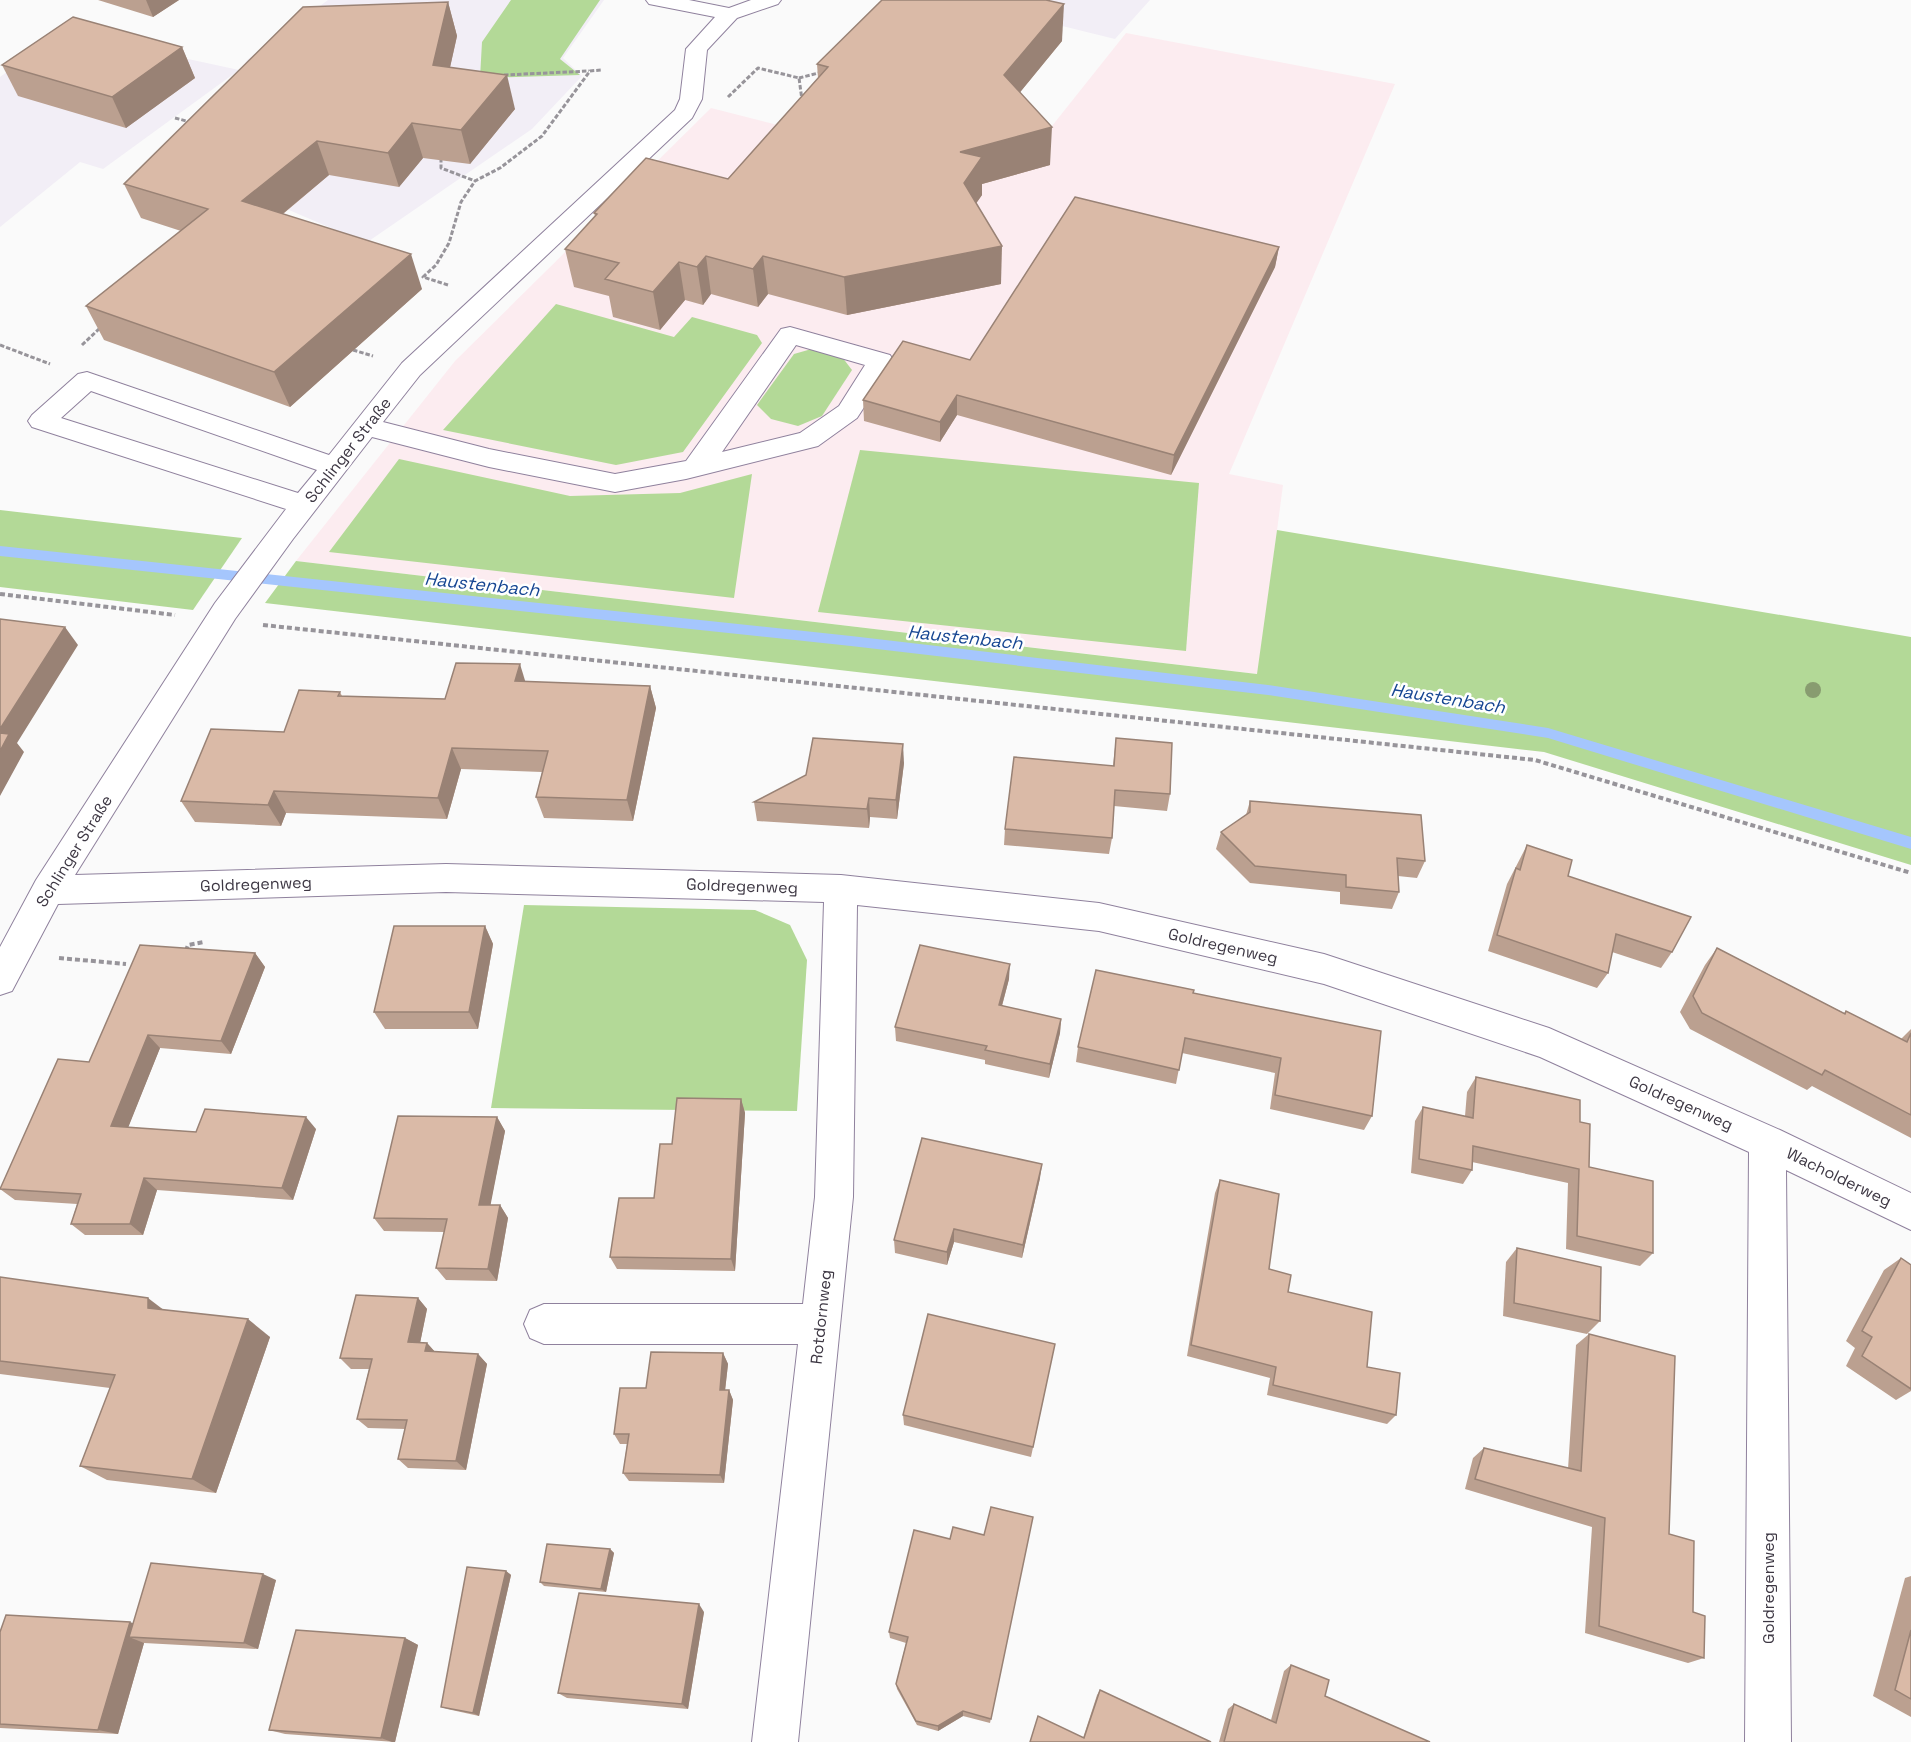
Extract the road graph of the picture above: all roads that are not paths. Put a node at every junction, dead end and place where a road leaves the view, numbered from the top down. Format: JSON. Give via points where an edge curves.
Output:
{"nodes":[{"id":1,"x":656,"y":0,"type":"edge"},
{"id":2,"x":771,"y":0,"type":"edge"},
{"id":3,"x":730,"y":14,"type":"junction"},
{"id":4,"x":366,"y":427,"type":"junction"},
{"id":5,"x":334,"y":466,"type":"junction"},
{"id":6,"x":697,"y":467,"type":"junction"},
{"id":7,"x":305,"y":505,"type":"junction"},
{"id":8,"x":841,"y":889,"type":"junction"},
{"id":9,"x":48,"y":890,"type":"junction"},
{"id":10,"x":7,"y":967,"type":"edge"},
{"id":11,"x":1767,"y":1142,"type":"junction"},
{"id":12,"x":1911,"y":1212,"type":"edge"},
{"id":13,"x":544,"y":1324,"type":"dead end"},
{"id":14,"x":820,"y":1324,"type":"junction"},
{"id":15,"x":775,"y":1742,"type":"edge"},
{"id":16,"x":1768,"y":1742,"type":"edge"}],
"edges":[{"from":1,"to":3,"type":"street"},
{"from":2,"to":3,"type":"street","name":"Schlinger Straße"},
{"from":3,"to":4,"type":"street","name":"Schlinger Straße","via":[[697,49],[691,99],[684,113],[411,369]]},
{"from":4,"to":5,"type":"street","name":"Schlinger Straße"},
{"from":4,"to":6,"type":"street","via":[[489,458],[615,483]]},
{"from":5,"to":7,"type":"street","name":"Schlinger Straße"},
{"from":5,"to":7,"type":"street","via":[[87,380],[41,421]]},
{"from":6,"to":6,"type":"street","via":[[809,440],[848,412],[881,361],[790,335]]},
{"from":7,"to":9,"type":"street","name":"Schlinger Straße","via":[[222,616]]},
{"from":8,"to":9,"type":"street","name":"Goldregenweg","via":[[446,878]]},
{"from":8,"to":11,"type":"street","name":"Goldregenweg","via":[[1099,917],[1324,969],[1549,1044]]},
{"from":8,"to":14,"type":"street","name":"Rotdornweg","via":[[834,1197]]},
{"from":9,"to":10,"type":"street","name":"Schlinger Straße"},
{"from":11,"to":12,"type":"street","name":"Wacholderweg"},
{"from":11,"to":16,"type":"street","name":"Goldregenweg"},
{"from":13,"to":14,"type":"street"},
{"from":14,"to":15,"type":"street","name":"Rotdornweg"}]}
